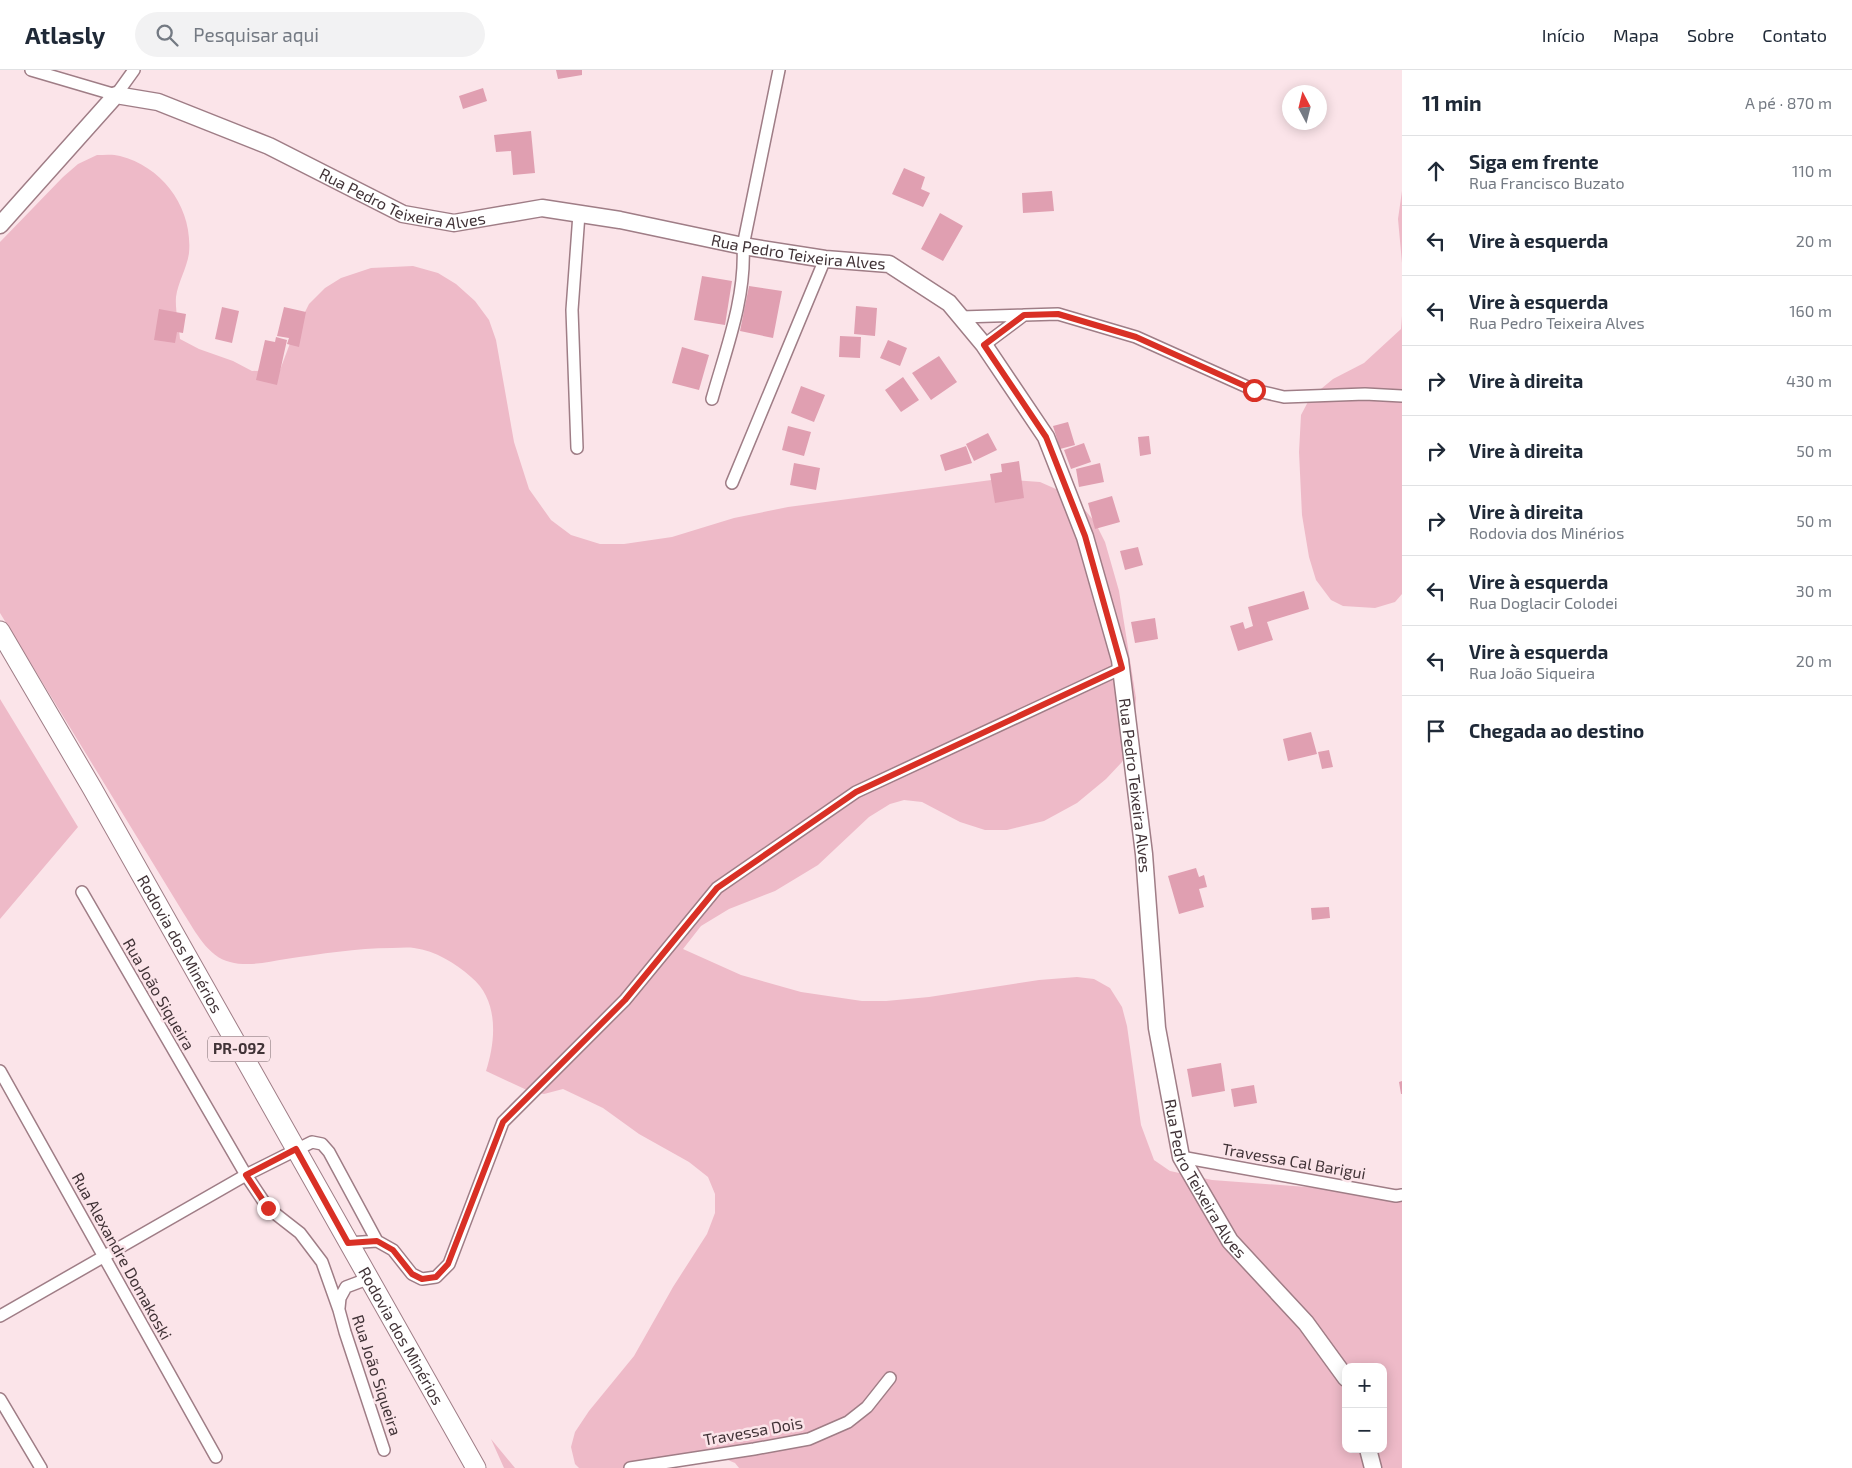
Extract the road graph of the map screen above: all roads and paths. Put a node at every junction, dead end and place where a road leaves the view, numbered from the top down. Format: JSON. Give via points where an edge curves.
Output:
{"nodes":[{"id":1,"x":31,"y":70,"type":"edge"},
{"id":2,"x":134,"y":70,"type":"edge"},
{"id":3,"x":779,"y":70,"type":"edge"},
{"id":4,"x":116,"y":94,"type":"junction"},
{"id":5,"x":579,"y":214,"type":"junction"},
{"id":6,"x":0,"y":225,"type":"edge"},
{"id":7,"x":743,"y":246,"type":"junction"},
{"id":8,"x":825,"y":259,"type":"junction"},
{"id":9,"x":1024,"y":315,"type":"junction"},
{"id":10,"x":961,"y":317,"type":"junction"},
{"id":11,"x":984,"y":345,"type":"junction"},
{"id":12,"x":1402,"y":396,"type":"edge"},
{"id":13,"x":712,"y":398,"type":"dead end"},
{"id":14,"x":576,"y":448,"type":"dead end"},
{"id":15,"x":732,"y":483,"type":"dead end"},
{"id":16,"x":0,"y":631,"type":"edge"},
{"id":17,"x":1122,"y":668,"type":"junction"},
{"id":18,"x":82,"y":892,"type":"dead end"},
{"id":19,"x":0,"y":1071,"type":"edge"},
{"id":20,"x":296,"y":1149,"type":"junction"},
{"id":21,"x":1181,"y":1156,"type":"junction"},
{"id":22,"x":246,"y":1175,"type":"junction"},
{"id":23,"x":1402,"y":1195,"type":"edge"},
{"id":24,"x":377,"y":1241,"type":"junction"},
{"id":25,"x":348,"y":1243,"type":"junction"},
{"id":26,"x":104,"y":1258,"type":"junction"},
{"id":27,"x":370,"y":1278,"type":"junction"},
{"id":28,"x":339,"y":1310,"type":"junction"},
{"id":29,"x":0,"y":1316,"type":"edge"},
{"id":30,"x":1342,"y":1372,"type":"edge"},
{"id":31,"x":890,"y":1378,"type":"dead end"},
{"id":32,"x":0,"y":1399,"type":"edge"},
{"id":33,"x":384,"y":1450,"type":"dead end"},
{"id":34,"x":1369,"y":1453,"type":"edge"},
{"id":35,"x":216,"y":1457,"type":"dead end"},
{"id":36,"x":41,"y":1468,"type":"edge"},
{"id":37,"x":476,"y":1468,"type":"edge"},
{"id":38,"x":630,"y":1468,"type":"edge"},
{"id":39,"x":1373,"y":1468,"type":"edge"}],
"edges":[{"from":1,"to":4,"type":"street","name":"Rua Pedro Teixeira Alves"},
{"from":2,"to":4,"type":"street"},
{"from":3,"to":7,"type":"street"},
{"from":4,"to":5,"type":"street","name":"Rua Pedro Teixeira Alves","via":[[158,102],[269,146],[403,214],[454,223],[542,208]]},
{"from":4,"to":6,"type":"street"},
{"from":5,"to":7,"type":"street","name":"Rua Pedro Teixeira Alves"},
{"from":5,"to":14,"type":"street","via":[[572,310]]},
{"from":7,"to":8,"type":"street","name":"Rua Pedro Teixeira Alves"},
{"from":7,"to":13,"type":"street","via":[[744,268],[734,324]]},
{"from":8,"to":10,"type":"street","name":"Rua Pedro Teixeira Alves","via":[[889,264],[949,303]]},
{"from":8,"to":15,"type":"street"},
{"from":9,"to":10,"type":"street"},
{"from":9,"to":11,"type":"street"},
{"from":9,"to":12,"type":"street","via":[[1058,314],[1136,337],[1254,390],[1284,397]]},
{"from":10,"to":11,"type":"street","name":"Rua Pedro Teixeira Alves"},
{"from":11,"to":17,"type":"street","name":"Rua Pedro Teixeira Alves","via":[[1046,437],[1085,536]]},
{"from":16,"to":20,"type":"main road","name":"Rodovia dos Minérios","number":"PR-092"},
{"from":17,"to":21,"type":"street","name":"Rua Pedro Teixeira Alves","via":[[1144,854],[1157,1028]]},
{"from":17,"to":24,"type":"street","via":[[856,792],[717,888],[625,1000],[503,1122],[448,1264],[436,1277],[422,1279],[412,1274],[393,1250]]},
{"from":18,"to":22,"type":"street","name":"Rua João Siqueira"},
{"from":19,"to":26,"type":"street","name":"Rua Alexandre Domakoski"},
{"from":20,"to":22,"type":"street"},
{"from":20,"to":24,"type":"street","via":[[312,1142],[322,1144],[330,1152]]},
{"from":20,"to":25,"type":"main road","name":"Rodovia dos Minérios","number":"PR-092"},
{"from":21,"to":23,"type":"street","name":"Travessa Cal Barigui"},
{"from":21,"to":30,"type":"street","name":"Rua Pedro Teixeira Alves","via":[[1230,1240],[1306,1322]]},
{"from":22,"to":26,"type":"street"},
{"from":22,"to":28,"type":"street","name":"Rua João Siqueira","via":[[268,1208],[300,1233],[322,1262]]},
{"from":24,"to":25,"type":"street"},
{"from":25,"to":27,"type":"main road","name":"Rodovia dos Minérios","number":"PR-092"},
{"from":26,"to":29,"type":"street"},
{"from":26,"to":35,"type":"street","name":"Rua Alexandre Domakoski"},
{"from":27,"to":28,"type":"street","name":"Rua João Siqueira","via":[[346,1287],[340,1298]]},
{"from":27,"to":37,"type":"main road","name":"Rodovia dos Minérios","number":"PR-092"},
{"from":28,"to":33,"type":"street","name":"Rua João Siqueira"},
{"from":31,"to":38,"type":"street","name":"Travessa Dois","via":[[867,1407],[848,1422],[809,1439]]},
{"from":32,"to":36,"type":"street"},
{"from":34,"to":39,"type":"street"}]}
